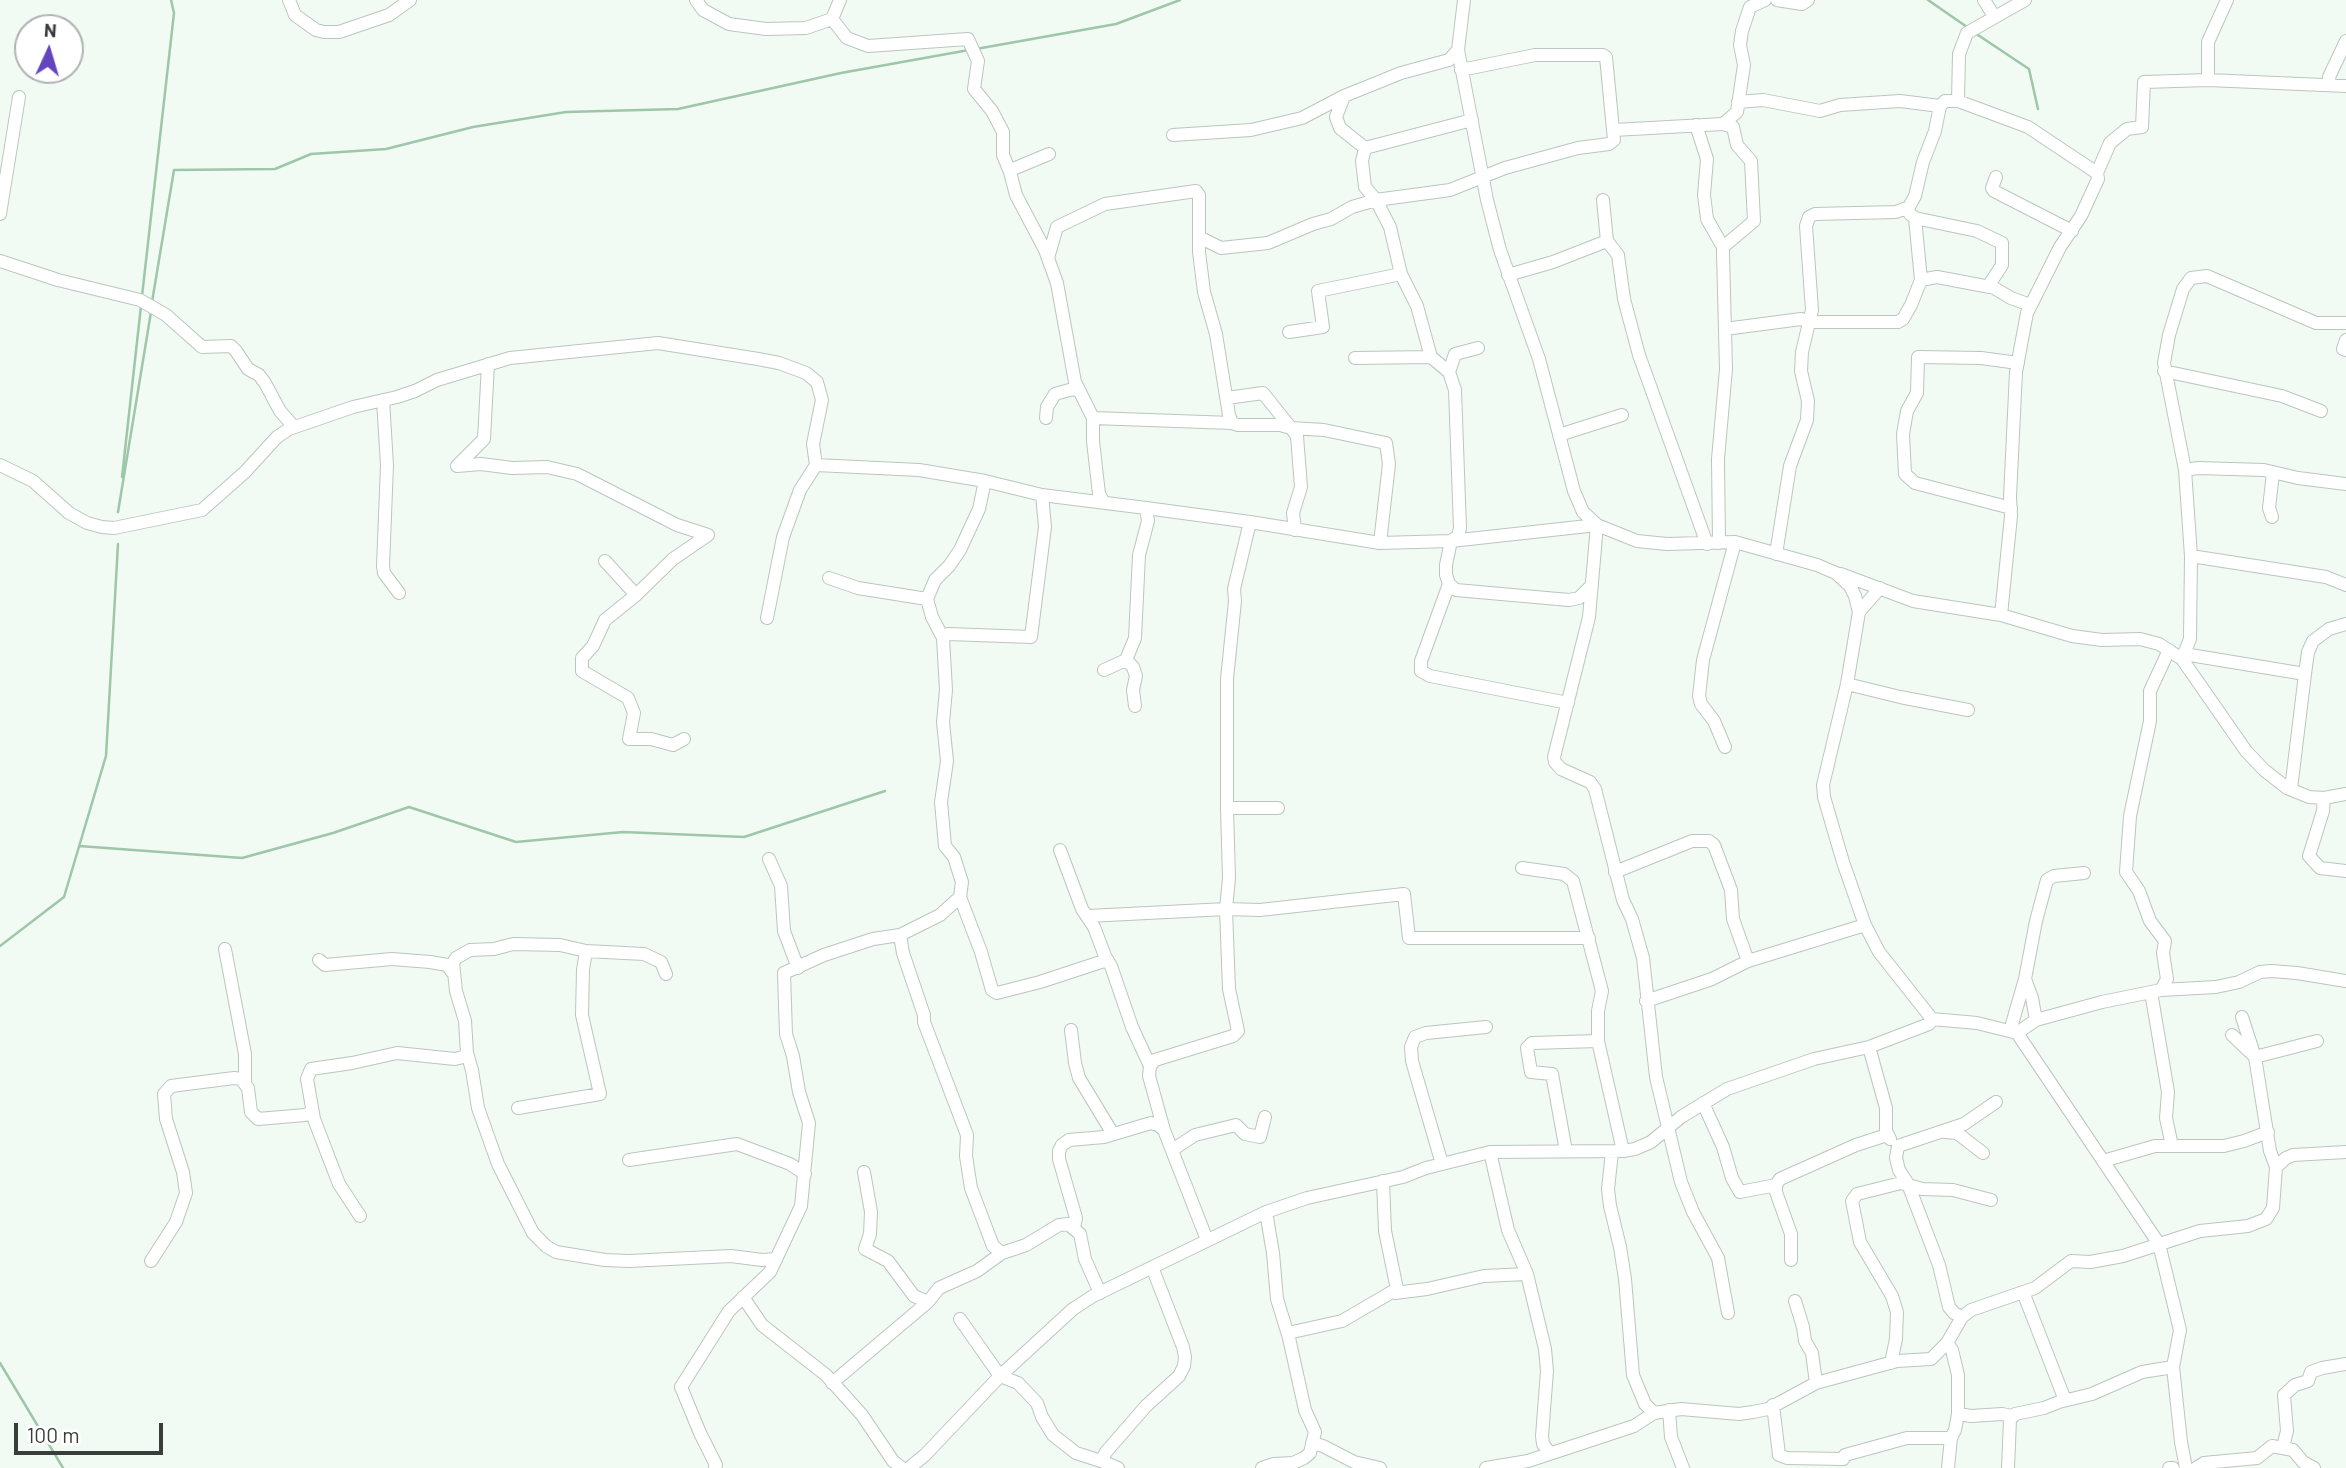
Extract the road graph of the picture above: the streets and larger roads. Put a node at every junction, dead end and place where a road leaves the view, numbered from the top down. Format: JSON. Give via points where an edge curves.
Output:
{"nodes":[{"id":1,"x":289,"y":0,"type":"edge"},
{"id":2,"x":410,"y":0,"type":"edge"},
{"id":3,"x":696,"y":0,"type":"edge"},
{"id":4,"x":840,"y":0,"type":"edge"},
{"id":5,"x":1465,"y":0,"type":"edge"},
{"id":6,"x":1765,"y":0,"type":"edge"},
{"id":7,"x":1777,"y":0,"type":"edge"},
{"id":8,"x":1808,"y":0,"type":"edge"},
{"id":9,"x":1984,"y":0,"type":"edge"},
{"id":10,"x":2025,"y":0,"type":"edge"},
{"id":11,"x":2227,"y":0,"type":"edge"},
{"id":12,"x":1994,"y":16,"type":"junction"},
{"id":13,"x":832,"y":19,"type":"junction"},
{"id":14,"x":2346,"y":41,"type":"edge"},
{"id":15,"x":1458,"y":50,"type":"junction"},
{"id":16,"x":1461,"y":70,"type":"junction"},
{"id":17,"x":2208,"y":80,"type":"junction"},
{"id":18,"x":2330,"y":85,"type":"junction"},
{"id":19,"x":2346,"y":86,"type":"edge"},
{"id":20,"x":1344,"y":96,"type":"junction"},
{"id":21,"x":19,"y":97,"type":"dead end"},
{"id":22,"x":1958,"y":101,"type":"junction"},
{"id":23,"x":1738,"y":102,"type":"junction"},
{"id":24,"x":1940,"y":106,"type":"junction"},
{"id":25,"x":1472,"y":120,"type":"junction"},
{"id":26,"x":1723,"y":124,"type":"junction"},
{"id":27,"x":1696,"y":125,"type":"junction"},
{"id":28,"x":1614,"y":130,"type":"junction"},
{"id":29,"x":1173,"y":135,"type":"dead end"},
{"id":30,"x":1366,"y":148,"type":"junction"},
{"id":31,"x":1049,"y":154,"type":"dead end"},
{"id":32,"x":1010,"y":172,"type":"junction"},
{"id":33,"x":2097,"y":173,"type":"junction"},
{"id":34,"x":1483,"y":176,"type":"junction"},
{"id":35,"x":1996,"y":177,"type":"dead end"},
{"id":36,"x":1376,"y":200,"type":"junction"},
{"id":37,"x":1603,"y":201,"type":"dead end"},
{"id":38,"x":1903,"y":210,"type":"junction"},
{"id":39,"x":0,"y":215,"type":"edge"},
{"id":40,"x":1915,"y":218,"type":"junction"},
{"id":41,"x":2072,"y":231,"type":"junction"},
{"id":42,"x":1199,"y":237,"type":"junction"},
{"id":43,"x":1607,"y":241,"type":"junction"},
{"id":44,"x":1723,"y":247,"type":"junction"},
{"id":45,"x":1048,"y":258,"type":"junction"},
{"id":46,"x":0,"y":261,"type":"edge"},
{"id":47,"x":1401,"y":274,"type":"junction"},
{"id":48,"x":1508,"y":275,"type":"junction"},
{"id":49,"x":1921,"y":280,"type":"junction"},
{"id":50,"x":1990,"y":287,"type":"junction"},
{"id":51,"x":2030,"y":305,"type":"junction"},
{"id":52,"x":1810,"y":323,"type":"junction"},
{"id":53,"x":2346,"y":323,"type":"edge"},
{"id":54,"x":1725,"y":329,"type":"junction"},
{"id":55,"x":1289,"y":332,"type":"dead end"},
{"id":56,"x":2346,"y":340,"type":"edge"},
{"id":57,"x":1478,"y":348,"type":"dead end"},
{"id":58,"x":2346,"y":350,"type":"edge"},
{"id":59,"x":1431,"y":357,"type":"junction"},
{"id":60,"x":1355,"y":358,"type":"dead end"},
{"id":61,"x":2018,"y":363,"type":"junction"},
{"id":62,"x":488,"y":364,"type":"junction"},
{"id":63,"x":2164,"y":371,"type":"junction"},
{"id":64,"x":1449,"y":372,"type":"junction"},
{"id":65,"x":1079,"y":391,"type":"junction"},
{"id":66,"x":1227,"y":398,"type":"junction"},
{"id":67,"x":383,"y":400,"type":"junction"},
{"id":68,"x":2321,"y":411,"type":"dead end"},
{"id":69,"x":1622,"y":415,"type":"dead end"},
{"id":70,"x":1046,"y":418,"type":"dead end"},
{"id":71,"x":1093,"y":418,"type":"junction"},
{"id":72,"x":1232,"y":423,"type":"junction"},
{"id":73,"x":294,"y":427,"type":"junction"},
{"id":74,"x":1291,"y":428,"type":"junction"},
{"id":75,"x":1559,"y":435,"type":"junction"},
{"id":76,"x":0,"y":465,"type":"edge"},
{"id":77,"x":816,"y":465,"type":"junction"},
{"id":78,"x":2185,"y":470,"type":"junction"},
{"id":79,"x":2273,"y":473,"type":"junction"},
{"id":80,"x":985,"y":481,"type":"junction"},
{"id":81,"x":2346,"y":484,"type":"edge"},
{"id":82,"x":1042,"y":495,"type":"junction"},
{"id":83,"x":1103,"y":500,"type":"junction"},
{"id":84,"x":1146,"y":508,"type":"junction"},
{"id":85,"x":2011,"y":508,"type":"junction"},
{"id":86,"x":2272,"y":517,"type":"dead end"},
{"id":87,"x":1250,"y":522,"type":"junction"},
{"id":88,"x":1597,"y":524,"type":"junction"},
{"id":89,"x":1295,"y":530,"type":"junction"},
{"id":90,"x":1451,"y":541,"type":"junction"},
{"id":91,"x":1735,"y":542,"type":"junction"},
{"id":92,"x":1380,"y":543,"type":"junction"},
{"id":93,"x":1713,"y":543,"type":"junction"},
{"id":94,"x":1776,"y":554,"type":"junction"},
{"id":95,"x":2192,"y":555,"type":"junction"},
{"id":96,"x":605,"y":561,"type":"dead end"},
{"id":97,"x":1836,"y":572,"type":"junction"},
{"id":98,"x":829,"y":578,"type":"dead end"},
{"id":99,"x":1449,"y":583,"type":"junction"},
{"id":100,"x":1592,"y":585,"type":"junction"},
{"id":101,"x":2346,"y":585,"type":"edge"},
{"id":102,"x":1880,"y":588,"type":"junction"},
{"id":103,"x":399,"y":593,"type":"dead end"},
{"id":104,"x":636,"y":595,"type":"junction"},
{"id":105,"x":927,"y":599,"type":"junction"},
{"id":106,"x":1859,"y":612,"type":"junction"},
{"id":107,"x":2001,"y":615,"type":"junction"},
{"id":108,"x":767,"y":618,"type":"dead end"},
{"id":109,"x":2346,"y":624,"type":"edge"},
{"id":110,"x":943,"y":638,"type":"junction"},
{"id":111,"x":2169,"y":650,"type":"junction"},
{"id":112,"x":2183,"y":656,"type":"junction"},
{"id":113,"x":1126,"y":660,"type":"junction"},
{"id":114,"x":1104,"y":670,"type":"dead end"},
{"id":115,"x":2305,"y":674,"type":"junction"},
{"id":116,"x":1847,"y":684,"type":"junction"},
{"id":117,"x":1568,"y":703,"type":"junction"},
{"id":118,"x":1135,"y":706,"type":"dead end"},
{"id":119,"x":1968,"y":710,"type":"dead end"},
{"id":120,"x":684,"y":739,"type":"dead end"},
{"id":121,"x":1725,"y":747,"type":"dead end"},
{"id":122,"x":2291,"y":789,"type":"junction"},
{"id":123,"x":2346,"y":794,"type":"edge"},
{"id":124,"x":2324,"y":798,"type":"junction"},
{"id":125,"x":1227,"y":808,"type":"junction"},
{"id":126,"x":1278,"y":808,"type":"dead end"},
{"id":127,"x":1060,"y":850,"type":"dead end"},
{"id":128,"x":769,"y":859,"type":"dead end"},
{"id":129,"x":1522,"y":869,"type":"dead end"},
{"id":130,"x":2346,"y":871,"type":"edge"},
{"id":131,"x":1615,"y":872,"type":"junction"},
{"id":132,"x":2084,"y":873,"type":"dead end"},
{"id":133,"x":960,"y":897,"type":"junction"},
{"id":134,"x":1226,"y":909,"type":"junction"},
{"id":135,"x":1088,"y":916,"type":"junction"},
{"id":136,"x":1865,"y":925,"type":"junction"},
{"id":137,"x":900,"y":935,"type":"junction"},
{"id":138,"x":1589,"y":938,"type":"junction"},
{"id":139,"x":225,"y":949,"type":"dead end"},
{"id":140,"x":586,"y":951,"type":"junction"},
{"id":141,"x":318,"y":960,"type":"dead end"},
{"id":142,"x":1108,"y":960,"type":"junction"},
{"id":143,"x":1748,"y":961,"type":"junction"},
{"id":144,"x":798,"y":968,"type":"junction"},
{"id":145,"x":453,"y":973,"type":"junction"},
{"id":146,"x":666,"y":974,"type":"dead end"},
{"id":147,"x":2025,"y":979,"type":"junction"},
{"id":148,"x":2346,"y":981,"type":"edge"},
{"id":149,"x":2156,"y":991,"type":"junction"},
{"id":150,"x":1646,"y":1001,"type":"junction"},
{"id":151,"x":2242,"y":1017,"type":"dead end"},
{"id":152,"x":1932,"y":1020,"type":"junction"},
{"id":153,"x":2036,"y":1020,"type":"junction"},
{"id":154,"x":1486,"y":1027,"type":"dead end"},
{"id":155,"x":1071,"y":1030,"type":"dead end"},
{"id":156,"x":2013,"y":1032,"type":"junction"},
{"id":157,"x":2232,"y":1035,"type":"dead end"},
{"id":158,"x":1598,"y":1041,"type":"junction"},
{"id":159,"x":2318,"y":1041,"type":"dead end"},
{"id":160,"x":1869,"y":1047,"type":"junction"},
{"id":161,"x":467,"y":1053,"type":"junction"},
{"id":162,"x":2255,"y":1057,"type":"junction"},
{"id":163,"x":1150,"y":1066,"type":"junction"},
{"id":164,"x":245,"y":1083,"type":"junction"},
{"id":165,"x":1996,"y":1102,"type":"dead end"},
{"id":166,"x":1703,"y":1103,"type":"junction"},
{"id":167,"x":517,"y":1108,"type":"dead end"},
{"id":168,"x":312,"y":1112,"type":"junction"},
{"id":169,"x":1265,"y":1117,"type":"dead end"},
{"id":170,"x":1668,"y":1129,"type":"junction"},
{"id":171,"x":1164,"y":1130,"type":"junction"},
{"id":172,"x":1941,"y":1132,"type":"junction"},
{"id":173,"x":2268,"y":1132,"type":"junction"},
{"id":174,"x":1113,"y":1134,"type":"junction"},
{"id":175,"x":1886,"y":1135,"type":"junction"},
{"id":176,"x":1898,"y":1146,"type":"junction"},
{"id":177,"x":2172,"y":1146,"type":"junction"},
{"id":178,"x":1172,"y":1150,"type":"junction"},
{"id":179,"x":1566,"y":1151,"type":"junction"},
{"id":180,"x":1490,"y":1152,"type":"junction"},
{"id":181,"x":1617,"y":1152,"type":"junction"},
{"id":182,"x":2346,"y":1152,"type":"edge"},
{"id":183,"x":1983,"y":1153,"type":"dead end"},
{"id":184,"x":629,"y":1160,"type":"dead end"},
{"id":185,"x":2103,"y":1161,"type":"junction"},
{"id":186,"x":1442,"y":1164,"type":"junction"},
{"id":187,"x":2276,"y":1167,"type":"junction"},
{"id":188,"x":864,"y":1172,"type":"dead end"},
{"id":189,"x":805,"y":1174,"type":"junction"},
{"id":190,"x":1383,"y":1181,"type":"junction"},
{"id":191,"x":1908,"y":1184,"type":"junction"},
{"id":192,"x":1776,"y":1185,"type":"junction"},
{"id":193,"x":1991,"y":1200,"type":"dead end"},
{"id":194,"x":1266,"y":1212,"type":"junction"},
{"id":195,"x":360,"y":1216,"type":"dead end"},
{"id":196,"x":1074,"y":1228,"type":"junction"},
{"id":197,"x":1207,"y":1240,"type":"junction"},
{"id":198,"x":2159,"y":1244,"type":"junction"},
{"id":199,"x":1002,"y":1253,"type":"junction"},
{"id":200,"x":776,"y":1259,"type":"junction"},
{"id":201,"x":1791,"y":1260,"type":"dead end"},
{"id":202,"x":151,"y":1261,"type":"dead end"},
{"id":203,"x":1152,"y":1267,"type":"junction"},
{"id":204,"x":1527,"y":1274,"type":"junction"},
{"id":205,"x":2023,"y":1292,"type":"junction"},
{"id":206,"x":1100,"y":1293,"type":"junction"},
{"id":207,"x":1395,"y":1293,"type":"junction"},
{"id":208,"x":743,"y":1297,"type":"junction"},
{"id":209,"x":1795,"y":1301,"type":"dead end"},
{"id":210,"x":928,"y":1302,"type":"junction"},
{"id":211,"x":1728,"y":1313,"type":"dead end"},
{"id":212,"x":1962,"y":1317,"type":"junction"},
{"id":213,"x":960,"y":1319,"type":"dead end"},
{"id":214,"x":1288,"y":1333,"type":"junction"},
{"id":215,"x":1947,"y":1342,"type":"junction"},
{"id":216,"x":1891,"y":1363,"type":"junction"},
{"id":217,"x":2346,"y":1364,"type":"edge"},
{"id":218,"x":2172,"y":1367,"type":"junction"},
{"id":219,"x":1000,"y":1376,"type":"junction"},
{"id":220,"x":832,"y":1383,"type":"junction"},
{"id":221,"x":1815,"y":1383,"type":"junction"},
{"id":222,"x":2065,"y":1400,"type":"junction"},
{"id":223,"x":1773,"y":1405,"type":"junction"},
{"id":224,"x":1668,"y":1410,"type":"junction"},
{"id":225,"x":1654,"y":1413,"type":"junction"},
{"id":226,"x":1958,"y":1414,"type":"junction"},
{"id":227,"x":2012,"y":1416,"type":"junction"},
{"id":228,"x":1951,"y":1438,"type":"junction"},
{"id":229,"x":1312,"y":1443,"type":"junction"},
{"id":230,"x":2283,"y":1447,"type":"junction"},
{"id":231,"x":1549,"y":1452,"type":"junction"},
{"id":232,"x":2249,"y":1459,"type":"junction"},
{"id":233,"x":1101,"y":1461,"type":"junction"},
{"id":234,"x":1787,"y":1463,"type":"edge"},
{"id":235,"x":1529,"y":1464,"type":"edge"},
{"id":236,"x":1842,"y":1464,"type":"edge"},
{"id":237,"x":715,"y":1468,"type":"edge"},
{"id":238,"x":902,"y":1468,"type":"edge"},
{"id":239,"x":909,"y":1468,"type":"edge"},
{"id":240,"x":1118,"y":1468,"type":"edge"},
{"id":241,"x":1262,"y":1468,"type":"edge"},
{"id":242,"x":1380,"y":1468,"type":"edge"},
{"id":243,"x":1486,"y":1468,"type":"edge"},
{"id":244,"x":1683,"y":1468,"type":"edge"},
{"id":245,"x":1948,"y":1468,"type":"edge"},
{"id":246,"x":2008,"y":1468,"type":"edge"},
{"id":247,"x":2186,"y":1468,"type":"edge"},
{"id":248,"x":2196,"y":1468,"type":"edge"},
{"id":249,"x":2235,"y":1468,"type":"edge"},
{"id":250,"x":2314,"y":1468,"type":"edge"}],
"edges":[{"from":1,"to":2,"type":"street","via":[[295,15],[324,32],[339,32],[389,15]]},
{"from":3,"to":13,"type":"street","via":[[729,24],[765,29],[806,27]]},
{"from":4,"to":13,"type":"street"},
{"from":5,"to":15,"type":"street"},
{"from":6,"to":23,"type":"street","via":[[1750,7],[1742,31],[1744,65]]},
{"from":7,"to":8,"type":"street","via":[[1802,4]]},
{"from":9,"to":12,"type":"street"},
{"from":10,"to":12,"type":"street"},
{"from":11,"to":17,"type":"street","via":[[2208,42]]},
{"from":12,"to":22,"type":"street","via":[[1967,33],[1959,54]]},
{"from":13,"to":32,"type":"street","via":[[847,38],[868,46],[968,39],[978,61],[974,89],[1003,132],[1003,155]]},
{"from":14,"to":18,"type":"street","via":[[2329,77]]},
{"from":15,"to":16,"type":"street"},
{"from":15,"to":20,"type":"street","via":[[1449,60]]},
{"from":16,"to":25,"type":"street"},
{"from":16,"to":28,"type":"street","via":[[1535,55],[1603,55]]},
{"from":17,"to":18,"type":"street"},
{"from":17,"to":33,"type":"street","via":[[2147,80],[2141,127],[2127,129],[2110,143]]},
{"from":18,"to":19,"type":"street"},
{"from":20,"to":29,"type":"street","via":[[1302,118],[1251,130]]},
{"from":20,"to":30,"type":"street","via":[[1336,117],[1340,128]]},
{"from":21,"to":39,"type":"street"},
{"from":22,"to":24,"type":"street","via":[[1945,100]]},
{"from":22,"to":33,"type":"street","via":[[2028,127]]},
{"from":23,"to":24,"type":"street","via":[[1763,100],[1820,111],[1900,101]]},
{"from":23,"to":26,"type":"street","via":[[1737,112]]},
{"from":24,"to":38,"type":"street","via":[[1915,195]]},
{"from":25,"to":30,"type":"street"},
{"from":25,"to":34,"type":"street"},
{"from":26,"to":27,"type":"street"},
{"from":26,"to":44,"type":"street","via":[[1733,127],[1737,145],[1751,161],[1754,222]]},
{"from":27,"to":28,"type":"street"},
{"from":27,"to":44,"type":"street","via":[[1707,159],[1707,219]]},
{"from":28,"to":34,"type":"street","via":[[1609,145],[1578,148]]},
{"from":30,"to":36,"type":"street","via":[[1362,161],[1366,187]]},
{"from":31,"to":32,"type":"street"},
{"from":32,"to":45,"type":"street","via":[[1016,195]]},
{"from":33,"to":41,"type":"street"},
{"from":34,"to":36,"type":"street","via":[[1450,190]]},
{"from":34,"to":48,"type":"street"},
{"from":35,"to":41,"type":"street","via":[[1994,191]]},
{"from":36,"to":42,"type":"street","via":[[1268,243],[1221,248]]},
{"from":36,"to":47,"type":"street","via":[[1390,227]]},
{"from":37,"to":43,"type":"street"},
{"from":38,"to":40,"type":"street"},
{"from":38,"to":52,"type":"street","via":[[1809,217]]},
{"from":40,"to":49,"type":"street"},
{"from":40,"to":50,"type":"street","via":[[1978,232],[2002,243],[2002,265]]},
{"from":41,"to":51,"type":"street"},
{"from":42,"to":45,"type":"street","via":[[1199,195],[1189,191],[1105,204],[1065,223],[1054,233]]},
{"from":42,"to":66,"type":"street","via":[[1204,292]]},
{"from":43,"to":48,"type":"street"},
{"from":43,"to":93,"type":"street","via":[[1618,255],[1639,355]]},
{"from":44,"to":54,"type":"street"},
{"from":45,"to":65,"type":"street"},
{"from":46,"to":73,"type":"street","via":[[144,302],[202,347],[231,346],[247,369],[259,375]]},
{"from":47,"to":55,"type":"street","via":[[1318,291],[1323,327]]},
{"from":47,"to":59,"type":"street","via":[[1417,306]]},
{"from":48,"to":75,"type":"street","via":[[1539,359]]},
{"from":49,"to":50,"type":"street","via":[[1937,277]]},
{"from":49,"to":52,"type":"street","via":[[1898,322]]},
{"from":50,"to":51,"type":"street"},
{"from":51,"to":61,"type":"street"},
{"from":52,"to":54,"type":"street","via":[[1801,319]]},
{"from":52,"to":94,"type":"street","via":[[1801,371],[1807,420],[1790,466]]},
{"from":53,"to":63,"type":"street","via":[[2316,323],[2200,275],[2191,278],[2178,302]]},
{"from":54,"to":93,"type":"street"},
{"from":56,"to":58,"type":"street"},
{"from":57,"to":64,"type":"street","via":[[1455,354]]},
{"from":59,"to":60,"type":"street"},
{"from":59,"to":64,"type":"street"},
{"from":61,"to":85,"type":"street"},
{"from":61,"to":85,"type":"street","via":[[1918,357],[1917,393],[1907,411],[1903,435],[1905,474],[1915,483]]},
{"from":62,"to":67,"type":"street"},
{"from":62,"to":77,"type":"street","via":[[545,353],[658,343],[779,363],[806,373],[821,389],[813,444]]},
{"from":62,"to":104,"type":"street","via":[[484,439],[457,466],[547,467],[577,474],[677,525],[708,535],[673,559]]},
{"from":63,"to":68,"type":"street","via":[[2282,396]]},
{"from":63,"to":78,"type":"street"},
{"from":64,"to":90,"type":"street","via":[[1455,390],[1460,528]]},
{"from":65,"to":70,"type":"street","via":[[1055,394]]},
{"from":65,"to":71,"type":"street"},
{"from":66,"to":72,"type":"street"},
{"from":66,"to":74,"type":"street","via":[[1263,393]]},
{"from":67,"to":73,"type":"street"},
{"from":67,"to":103,"type":"street","via":[[387,465],[383,566]]},
{"from":69,"to":75,"type":"street"},
{"from":71,"to":72,"type":"street"},
{"from":71,"to":83,"type":"street"},
{"from":72,"to":74,"type":"street"},
{"from":73,"to":76,"type":"street","via":[[277,437],[202,510],[114,527],[78,518],[33,481]]},
{"from":74,"to":89,"type":"street","via":[[1297,436],[1301,487],[1293,513]]},
{"from":74,"to":92,"type":"street","via":[[1386,443],[1390,464]]},
{"from":75,"to":88,"type":"street","via":[[1574,491],[1583,512]]},
{"from":77,"to":80,"type":"street","via":[[919,470]]},
{"from":77,"to":108,"type":"street","via":[[800,490],[783,537]]},
{"from":78,"to":79,"type":"street"},
{"from":78,"to":95,"type":"street"},
{"from":79,"to":81,"type":"street"},
{"from":79,"to":86,"type":"street"},
{"from":80,"to":82,"type":"street"},
{"from":80,"to":105,"type":"street","via":[[979,509],[960,550],[935,580]]},
{"from":82,"to":83,"type":"street"},
{"from":82,"to":110,"type":"street","via":[[1045,527],[1031,637],[948,634]]},
{"from":83,"to":84,"type":"street"},
{"from":84,"to":87,"type":"street"},
{"from":84,"to":113,"type":"street","via":[[1135,638]]},
{"from":85,"to":107,"type":"street"},
{"from":87,"to":89,"type":"street"},
{"from":87,"to":125,"type":"street","via":[[1234,589],[1227,679]]},
{"from":88,"to":90,"type":"street"},
{"from":88,"to":93,"type":"street","via":[[1637,541]]},
{"from":88,"to":100,"type":"street"},
{"from":89,"to":92,"type":"street"},
{"from":90,"to":92,"type":"street"},
{"from":90,"to":99,"type":"street","via":[[1446,565]]},
{"from":91,"to":93,"type":"street"},
{"from":91,"to":94,"type":"street"},
{"from":91,"to":121,"type":"street","via":[[1703,660],[1699,696]]},
{"from":94,"to":97,"type":"street"},
{"from":95,"to":101,"type":"street","via":[[2326,577]]},
{"from":95,"to":112,"type":"street","via":[[2190,639]]},
{"from":96,"to":104,"type":"street"},
{"from":97,"to":102,"type":"street"},
{"from":97,"to":106,"type":"street","via":[[1856,596]]},
{"from":98,"to":105,"type":"street","via":[[858,588]]},
{"from":99,"to":100,"type":"street","via":[[1457,590],[1569,600],[1579,598]]},
{"from":99,"to":117,"type":"street","via":[[1421,671]]},
{"from":100,"to":117,"type":"street"},
{"from":102,"to":106,"type":"street"},
{"from":102,"to":107,"type":"street","via":[[1913,601]]},
{"from":104,"to":120,"type":"street","via":[[605,620],[582,658],[582,671],[628,698],[634,713],[629,739],[673,744]]},
{"from":105,"to":110,"type":"street"},
{"from":106,"to":116,"type":"street"},
{"from":107,"to":111,"type":"street","via":[[2073,636],[2140,639]]},
{"from":109,"to":115,"type":"street","via":[[2313,641]]},
{"from":110,"to":133,"type":"street","via":[[947,761],[941,802],[945,846],[962,882]]},
{"from":111,"to":112,"type":"street"},
{"from":111,"to":149,"type":"street","via":[[2150,691],[2150,721],[2130,817],[2126,872],[2165,942],[2167,979]]},
{"from":112,"to":115,"type":"street"},
{"from":112,"to":122,"type":"street","via":[[2246,751],[2264,771]]},
{"from":113,"to":114,"type":"street"},
{"from":113,"to":118,"type":"street","via":[[1136,676]]},
{"from":115,"to":122,"type":"street"},
{"from":116,"to":119,"type":"street"},
{"from":116,"to":136,"type":"street","via":[[1823,785]]},
{"from":117,"to":131,"type":"street","via":[[1555,762],[1595,789]]},
{"from":122,"to":124,"type":"street"},
{"from":123,"to":124,"type":"street"},
{"from":124,"to":130,"type":"street","via":[[2309,856],[2320,867]]},
{"from":125,"to":126,"type":"street"},
{"from":125,"to":134,"type":"street"},
{"from":127,"to":135,"type":"street"},
{"from":128,"to":144,"type":"street","via":[[781,886],[784,931]]},
{"from":129,"to":138,"type":"street","via":[[1564,874],[1573,881]]},
{"from":131,"to":143,"type":"street","via":[[1692,841],[1709,841],[1731,890],[1733,919]]},
{"from":131,"to":150,"type":"street","via":[[1643,958]]},
{"from":132,"to":147,"type":"street","via":[[2047,880]]},
{"from":133,"to":137,"type":"street","via":[[940,915]]},
{"from":133,"to":142,"type":"street","via":[[992,990],[997,993]]},
{"from":134,"to":135,"type":"street"},
{"from":134,"to":138,"type":"street","via":[[1260,910],[1404,894],[1409,938]]},
{"from":134,"to":163,"type":"street","via":[[1229,989],[1238,1031],[1155,1060]]},
{"from":135,"to":142,"type":"street"},
{"from":136,"to":143,"type":"street"},
{"from":136,"to":152,"type":"street","via":[[1879,952]]},
{"from":137,"to":144,"type":"street","via":[[873,939]]},
{"from":137,"to":199,"type":"street","via":[[926,1029],[967,1135],[971,1188],[993,1245]]},
{"from":138,"to":158,"type":"street","via":[[1602,991]]},
{"from":139,"to":164,"type":"street","via":[[245,1054]]},
{"from":140,"to":145,"type":"street","via":[[524,943],[470,950],[456,958]]},
{"from":140,"to":146,"type":"street","via":[[644,954],[660,962]]},
{"from":140,"to":167,"type":"street","via":[[582,1015],[600,1094]]},
{"from":141,"to":145,"type":"street","via":[[325,965],[392,959],[430,962],[447,965]]},
{"from":142,"to":163,"type":"street"},
{"from":143,"to":150,"type":"street","via":[[1712,979]]},
{"from":144,"to":189,"type":"street","via":[[784,973],[784,1016],[809,1123]]},
{"from":145,"to":161,"type":"street","via":[[465,1021]]},
{"from":147,"to":153,"type":"street"},
{"from":147,"to":156,"type":"street"},
{"from":148,"to":149,"type":"street","via":[[2271,971],[2216,987]]},
{"from":149,"to":153,"type":"street"},
{"from":149,"to":177,"type":"street"},
{"from":150,"to":170,"type":"street"},
{"from":151,"to":162,"type":"street"},
{"from":152,"to":156,"type":"street","via":[[1977,1023]]},
{"from":152,"to":160,"type":"street"},
{"from":153,"to":156,"type":"street"},
{"from":154,"to":186,"type":"street","via":[[1426,1033],[1415,1037],[1411,1047]]},
{"from":155,"to":174,"type":"street","via":[[1079,1078]]},
{"from":156,"to":185,"type":"street"},
{"from":157,"to":162,"type":"street"},
{"from":158,"to":179,"type":"street","via":[[1532,1043],[1527,1048],[1532,1073],[1552,1074]]},
{"from":158,"to":181,"type":"street"},
{"from":159,"to":162,"type":"street"},
{"from":160,"to":166,"type":"street","via":[[1772,1072]]},
{"from":160,"to":175,"type":"street","via":[[1886,1108]]},
{"from":161,"to":168,"type":"street","via":[[455,1059],[397,1053],[315,1067],[307,1079]]},
{"from":161,"to":200,"type":"street","via":[[478,1108],[498,1164],[533,1233],[545,1246],[605,1260]]},
{"from":162,"to":173,"type":"street"},
{"from":163,"to":171,"type":"street"},
{"from":164,"to":168,"type":"street","via":[[251,1112],[258,1119]]},
{"from":164,"to":202,"type":"street","via":[[234,1077],[199,1081],[171,1086],[164,1094],[167,1129],[186,1193],[176,1222]]},
{"from":165,"to":172,"type":"street","via":[[1964,1124]]},
{"from":166,"to":170,"type":"street"},
{"from":166,"to":192,"type":"street","via":[[1740,1192]]},
{"from":168,"to":195,"type":"street","via":[[339,1184]]},
{"from":169,"to":178,"type":"street","via":[[1259,1137],[1245,1135],[1236,1125],[1195,1135]]},
{"from":170,"to":181,"type":"street","via":[[1651,1142]]},
{"from":170,"to":211,"type":"street","via":[[1681,1182],[1718,1258]]},
{"from":171,"to":174,"type":"street","via":[[1151,1124]]},
{"from":171,"to":178,"type":"street"},
{"from":172,"to":176,"type":"street"},
{"from":172,"to":183,"type":"street","via":[[1957,1133]]},
{"from":173,"to":177,"type":"street","via":[[2224,1146]]},
{"from":173,"to":187,"type":"street"},
{"from":174,"to":196,"type":"street","via":[[1069,1140],[1059,1151],[1076,1218]]},
{"from":175,"to":176,"type":"street"},
{"from":175,"to":192,"type":"street","via":[[1780,1179]]},
{"from":176,"to":191,"type":"street","via":[[1899,1170]]},
{"from":177,"to":185,"type":"street","via":[[2155,1146]]},
{"from":178,"to":197,"type":"street"},
{"from":179,"to":180,"type":"street"},
{"from":179,"to":181,"type":"street"},
{"from":180,"to":186,"type":"street"},
{"from":180,"to":204,"type":"street","via":[[1508,1230]]},
{"from":181,"to":225,"type":"street","via":[[1608,1189],[1625,1279],[1633,1375]]},
{"from":182,"to":187,"type":"street","via":[[2292,1155]]},
{"from":184,"to":189,"type":"street","via":[[737,1144]]},
{"from":185,"to":198,"type":"street"},
{"from":186,"to":190,"type":"street"},
{"from":187,"to":198,"type":"street","via":[[2273,1208],[2266,1219]]},
{"from":188,"to":210,"type":"street","via":[[871,1212],[865,1249],[888,1261],[914,1296]]},
{"from":189,"to":200,"type":"street","via":[[802,1206]]},
{"from":190,"to":194,"type":"street"},
{"from":190,"to":207,"type":"street"},
{"from":191,"to":193,"type":"street"},
{"from":191,"to":212,"type":"street","via":[[1940,1265],[1949,1307]]},
{"from":191,"to":216,"type":"street","via":[[1857,1194],[1852,1201],[1860,1242],[1897,1312]]},
{"from":192,"to":201,"type":"street","via":[[1791,1234]]},
{"from":194,"to":197,"type":"street"},
{"from":194,"to":214,"type":"street","via":[[1278,1299]]},
{"from":196,"to":199,"type":"street","via":[[1059,1225]]},
{"from":196,"to":206,"type":"street"},
{"from":197,"to":203,"type":"street"},
{"from":198,"to":205,"type":"street","via":[[2123,1256],[2071,1261]]},
{"from":198,"to":218,"type":"street","via":[[2180,1330]]},
{"from":199,"to":210,"type":"street","via":[[977,1271],[939,1288]]},
{"from":200,"to":208,"type":"street","via":[[770,1272]]},
{"from":203,"to":206,"type":"street"},
{"from":203,"to":233,"type":"street","via":[[1183,1347],[1184,1366]]},
{"from":204,"to":207,"type":"street","via":[[1484,1276]]},
{"from":204,"to":231,"type":"street","via":[[1545,1349],[1542,1436]]},
{"from":205,"to":212,"type":"street"},
{"from":205,"to":222,"type":"street"},
{"from":206,"to":219,"type":"street","via":[[1073,1310]]},
{"from":207,"to":214,"type":"street","via":[[1342,1321]]},
{"from":208,"to":220,"type":"street","via":[[762,1325]]},
{"from":208,"to":237,"type":"street","via":[[729,1311],[681,1387]]},
{"from":209,"to":221,"type":"street","via":[[1812,1353]]},
{"from":210,"to":220,"type":"street"},
{"from":212,"to":215,"type":"street"},
{"from":213,"to":219,"type":"street"},
{"from":214,"to":229,"type":"street","via":[[1303,1403],[1315,1429]]},
{"from":215,"to":216,"type":"street","via":[[1931,1359]]},
{"from":215,"to":226,"type":"street","via":[[1958,1375]]},
{"from":216,"to":221,"type":"street"},
{"from":217,"to":230,"type":"street","via":[[2311,1372],[2308,1381],[2284,1395],[2287,1432]]},
{"from":218,"to":222,"type":"street"},
{"from":218,"to":247,"type":"street"},
{"from":219,"to":233,"type":"street","via":[[1018,1383],[1037,1403],[1062,1443]]},
{"from":219,"to":239,"type":"street"},
{"from":220,"to":238,"type":"street"},
{"from":221,"to":223,"type":"street"},
{"from":222,"to":227,"type":"street"},
{"from":223,"to":224,"type":"street","via":[[1739,1414]]},
{"from":223,"to":234,"type":"street","via":[[1779,1455]]},
{"from":224,"to":225,"type":"street"},
{"from":224,"to":244,"type":"street","via":[[1671,1437]]},
{"from":225,"to":231,"type":"street","via":[[1634,1426]]},
{"from":226,"to":227,"type":"street"},
{"from":226,"to":228,"type":"street"},
{"from":227,"to":246,"type":"street"},
{"from":228,"to":236,"type":"street","via":[[1907,1438],[1846,1455]]},
{"from":228,"to":245,"type":"street"},
{"from":229,"to":241,"type":"street","via":[[1310,1453],[1293,1464]]},
{"from":229,"to":242,"type":"street"},
{"from":230,"to":232,"type":"street","via":[[2273,1446]]},
{"from":230,"to":250,"type":"street"},
{"from":231,"to":235,"type":"street"},
{"from":232,"to":248,"type":"street","via":[[2204,1463]]},
{"from":232,"to":249,"type":"street"},
{"from":233,"to":240,"type":"street"},
{"from":234,"to":236,"type":"street"},
{"from":235,"to":243,"type":"street"}]}
